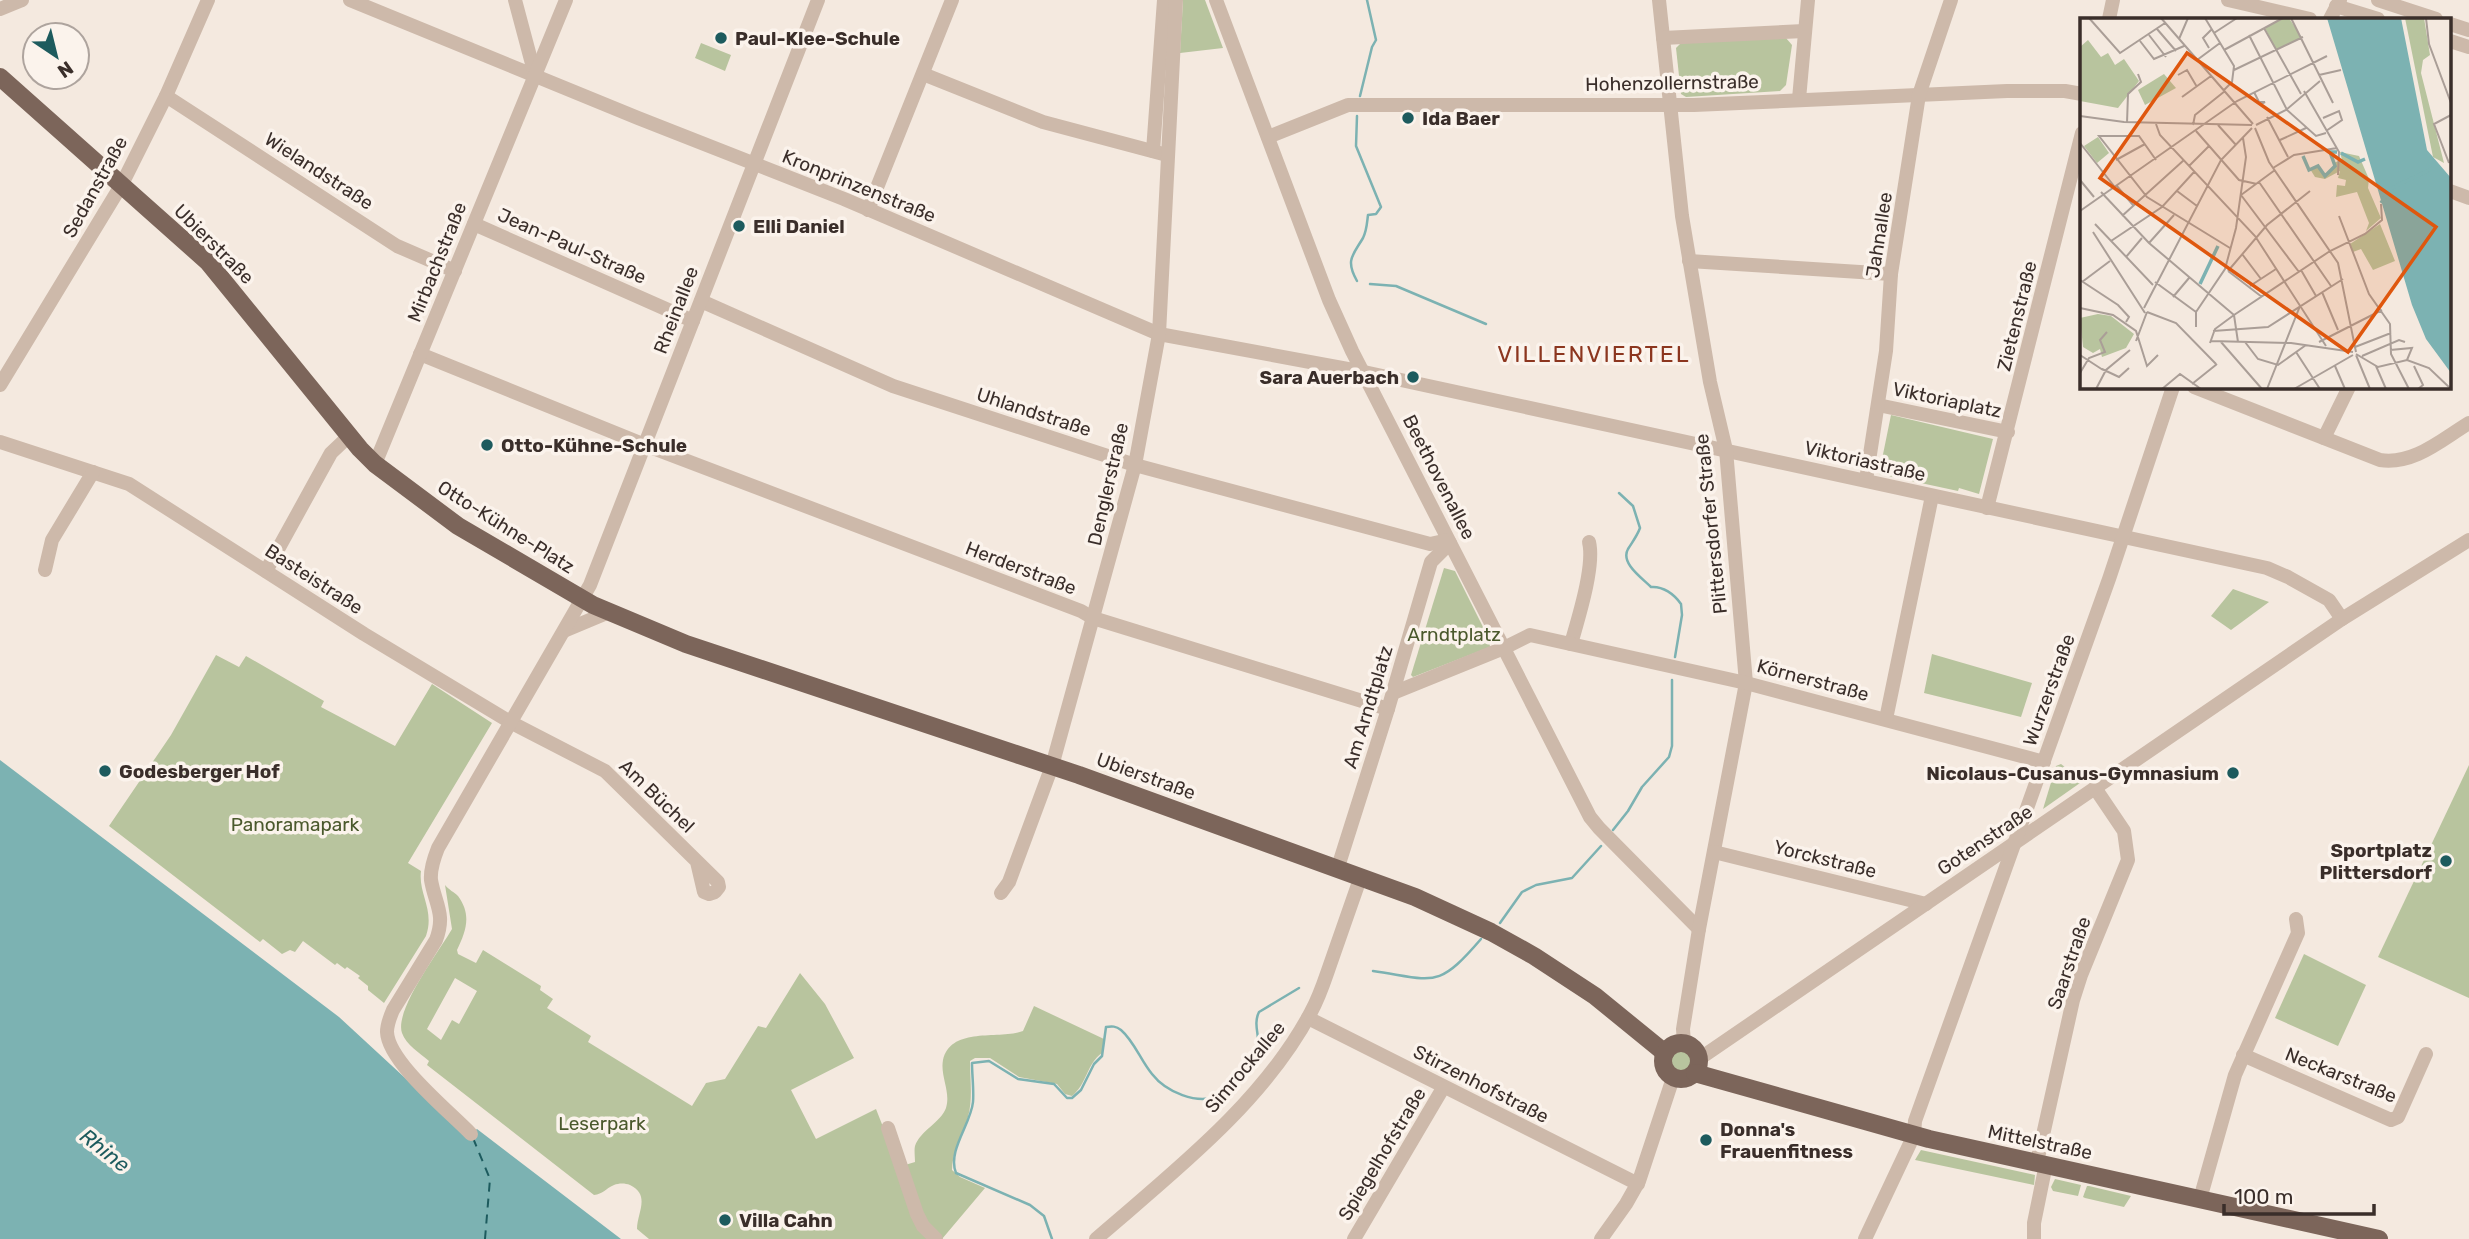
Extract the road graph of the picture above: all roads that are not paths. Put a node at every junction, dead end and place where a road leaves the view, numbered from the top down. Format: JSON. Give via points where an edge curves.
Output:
{"nodes":[{"id":1,"x":22,"y":0,"type":"edge"},
{"id":2,"x":208,"y":0,"type":"edge"},
{"id":3,"x":350,"y":0,"type":"edge"},
{"id":4,"x":515,"y":0,"type":"edge"},
{"id":5,"x":566,"y":0,"type":"edge"},
{"id":6,"x":818,"y":0,"type":"edge"},
{"id":7,"x":952,"y":0,"type":"edge"},
{"id":8,"x":1164,"y":0,"type":"edge"},
{"id":9,"x":1176,"y":0,"type":"edge"},
{"id":10,"x":1216,"y":0,"type":"edge"},
{"id":11,"x":1659,"y":0,"type":"edge"},
{"id":12,"x":1808,"y":0,"type":"edge"},
{"id":13,"x":1951,"y":0,"type":"edge"},
{"id":14,"x":2113,"y":0,"type":"edge"},
{"id":15,"x":2228,"y":0,"type":"edge"},
{"id":16,"x":2378,"y":0,"type":"edge"},
{"id":17,"x":0,"y":9,"type":"edge"},
{"id":18,"x":2335,"y":9,"type":"edge"},
{"id":19,"x":2109,"y":18,"type":"edge"},
{"id":20,"x":2306,"y":18,"type":"edge"},
{"id":21,"x":2374,"y":18,"type":"edge"},
{"id":22,"x":2433,"y":18,"type":"edge"},
{"id":23,"x":2452,"y":25,"type":"edge"},
{"id":24,"x":2469,"y":30,"type":"edge"},
{"id":25,"x":1804,"y":31,"type":"junction"},
{"id":26,"x":1663,"y":38,"type":"junction"},
{"id":27,"x":2452,"y":42,"type":"edge"},
{"id":28,"x":2469,"y":47,"type":"edge"},
{"id":29,"x":1165,"y":68,"type":"junction"},
{"id":30,"x":923,"y":74,"type":"junction"},
{"id":31,"x":535,"y":75,"type":"junction"},
{"id":32,"x":0,"y":77,"type":"edge"},
{"id":33,"x":2080,"y":94,"type":"edge"},
{"id":34,"x":1919,"y":95,"type":"junction"},
{"id":35,"x":166,"y":96,"type":"junction"},
{"id":36,"x":1799,"y":99,"type":"junction"},
{"id":37,"x":1669,"y":105,"type":"junction"},
{"id":38,"x":1268,"y":137,"type":"junction"},
{"id":39,"x":2080,"y":142,"type":"edge"},
{"id":40,"x":1160,"y":153,"type":"junction"},
{"id":41,"x":754,"y":164,"type":"junction"},
{"id":42,"x":122,"y":184,"type":"junction"},
{"id":43,"x":2452,"y":192,"type":"edge"},
{"id":44,"x":2469,"y":198,"type":"edge"},
{"id":45,"x":868,"y":210,"type":"junction"},
{"id":46,"x":474,"y":224,"type":"junction"},
{"id":47,"x":1689,"y":261,"type":"junction"},
{"id":48,"x":455,"y":271,"type":"junction"},
{"id":49,"x":1891,"y":274,"type":"junction"},
{"id":50,"x":701,"y":301,"type":"junction"},
{"id":51,"x":693,"y":321,"type":"junction"},
{"id":52,"x":1158,"y":334,"type":"junction"},
{"id":53,"x":420,"y":354,"type":"junction"},
{"id":54,"x":1364,"y":372,"type":"junction"},
{"id":55,"x":0,"y":385,"type":"edge"},
{"id":56,"x":2173,"y":388,"type":"edge"},
{"id":57,"x":2197,"y":388,"type":"edge"},
{"id":58,"x":2349,"y":388,"type":"edge"},
{"id":59,"x":1878,"y":405,"type":"junction"},
{"id":60,"x":2469,"y":423,"type":"edge"},
{"id":61,"x":2008,"y":432,"type":"junction"},
{"id":62,"x":349,"y":436,"type":"junction"},
{"id":63,"x":2324,"y":438,"type":"junction"},
{"id":64,"x":0,"y":442,"type":"edge"},
{"id":65,"x":645,"y":445,"type":"junction"},
{"id":66,"x":1726,"y":450,"type":"junction"},
{"id":67,"x":375,"y":464,"type":"junction"},
{"id":68,"x":1135,"y":465,"type":"junction"},
{"id":69,"x":93,"y":472,"type":"junction"},
{"id":70,"x":1866,"y":480,"type":"junction"},
{"id":71,"x":1931,"y":496,"type":"junction"},
{"id":72,"x":1987,"y":508,"type":"junction"},
{"id":73,"x":2123,"y":538,"type":"junction"},
{"id":74,"x":2469,"y":540,"type":"edge"},
{"id":75,"x":1449,"y":541,"type":"junction"},
{"id":76,"x":1588,"y":542,"type":"dead end"},
{"id":77,"x":1432,"y":550,"type":"junction"},
{"id":78,"x":45,"y":570,"type":"dead end"},
{"id":79,"x":266,"y":571,"type":"junction"},
{"id":80,"x":582,"y":599,"type":"junction"},
{"id":81,"x":609,"y":612,"type":"junction"},
{"id":82,"x":1093,"y":618,"type":"junction"},
{"id":83,"x":2342,"y":618,"type":"junction"},
{"id":84,"x":565,"y":631,"type":"junction"},
{"id":85,"x":1572,"y":644,"type":"junction"},
{"id":86,"x":1504,"y":648,"type":"junction"},
{"id":87,"x":1746,"y":683,"type":"junction"},
{"id":88,"x":1393,"y":693,"type":"junction"},
{"id":89,"x":1388,"y":709,"type":"junction"},
{"id":90,"x":1886,"y":719,"type":"junction"},
{"id":91,"x":512,"y":723,"type":"junction"},
{"id":92,"x":2043,"y":762,"type":"junction"},
{"id":93,"x":1052,"y":766,"type":"junction"},
{"id":94,"x":2095,"y":788,"type":"junction"},
{"id":95,"x":2015,"y":844,"type":"junction"},
{"id":96,"x":1714,"y":852,"type":"junction"},
{"id":97,"x":698,"y":862,"type":"dead end"},
{"id":98,"x":1338,"y":867,"type":"junction"},
{"id":99,"x":1361,"y":876,"type":"junction"},
{"id":100,"x":1001,"y":893,"type":"dead end"},
{"id":101,"x":1926,"y":904,"type":"junction"},
{"id":102,"x":2296,"y":919,"type":"dead end"},
{"id":103,"x":1699,"y":929,"type":"junction"},
{"id":104,"x":1308,"y":1018,"type":"junction"},
{"id":105,"x":1684,"y":1043,"type":"junction"},
{"id":106,"x":1665,"y":1053,"type":"junction"},
{"id":107,"x":2426,"y":1054,"type":"dead end"},
{"id":108,"x":2243,"y":1055,"type":"junction"},
{"id":109,"x":1697,"y":1066,"type":"junction"},
{"id":110,"x":1673,"y":1078,"type":"junction"},
{"id":111,"x":1443,"y":1088,"type":"junction"},
{"id":112,"x":888,"y":1128,"type":"dead end"},
{"id":113,"x":471,"y":1134,"type":"dead end"},
{"id":114,"x":1914,"y":1135,"type":"junction"},
{"id":115,"x":2041,"y":1163,"type":"junction"},
{"id":116,"x":1637,"y":1184,"type":"junction"},
{"id":117,"x":2200,"y":1199,"type":"junction"},
{"id":118,"x":936,"y":1239,"type":"edge"},
{"id":119,"x":1096,"y":1239,"type":"edge"},
{"id":120,"x":1354,"y":1239,"type":"edge"},
{"id":121,"x":1601,"y":1239,"type":"edge"},
{"id":122,"x":1866,"y":1239,"type":"edge"},
{"id":123,"x":2034,"y":1239,"type":"edge"},
{"id":124,"x":2376,"y":1239,"type":"edge"}],
"edges":[{"from":1,"to":17,"type":"street"},
{"from":2,"to":35,"type":"street","name":"Sedanstraße"},
{"from":3,"to":31,"type":"street","name":"Kronprinzenstraße"},
{"from":4,"to":31,"type":"street"},
{"from":5,"to":31,"type":"street","name":"Mirbachstraße"},
{"from":6,"to":41,"type":"street","name":"Rheinallee"},
{"from":7,"to":30,"type":"street"},
{"from":8,"to":29,"type":"street","name":"Denglerstraße"},
{"from":9,"to":29,"type":"street","name":"Denglerstraße"},
{"from":10,"to":38,"type":"street","name":"Beethovenallee"},
{"from":11,"to":26,"type":"street","name":"Plittersdorfer Straße"},
{"from":12,"to":25,"type":"street"},
{"from":13,"to":34,"type":"street","name":"Jahnallee"},
{"from":14,"to":19,"type":"street"},
{"from":15,"to":20,"type":"street"},
{"from":16,"to":22,"type":"street"},
{"from":18,"to":21,"type":"street"},
{"from":23,"to":24,"type":"street"},
{"from":25,"to":26,"type":"street"},
{"from":25,"to":36,"type":"street"},
{"from":26,"to":37,"type":"street","name":"Plittersdorfer Straße"},
{"from":27,"to":28,"type":"street"},
{"from":29,"to":40,"type":"street","name":"Denglerstraße"},
{"from":30,"to":40,"type":"street","via":[[1043,122]]},
{"from":30,"to":45,"type":"street"},
{"from":31,"to":41,"type":"street","name":"Kronprinzenstraße"},
{"from":31,"to":46,"type":"street","name":"Mirbachstraße"},
{"from":32,"to":42,"type":"main road","name":"Ubierstraße"},
{"from":33,"to":34,"type":"street","name":"Hohenzollernstraße","via":[[2051,90]]},
{"from":34,"to":36,"type":"street","name":"Hohenzollernstraße"},
{"from":34,"to":49,"type":"street","name":"Jahnallee"},
{"from":35,"to":42,"type":"street","name":"Sedanstraße"},
{"from":35,"to":48,"type":"street","name":"Wielandstraße","via":[[397,246]]},
{"from":36,"to":37,"type":"street","name":"Hohenzollernstraße"},
{"from":37,"to":38,"type":"street","name":"Hohenzollernstraße","via":[[1348,105]]},
{"from":37,"to":47,"type":"street","name":"Plittersdorfer Straße"},
{"from":38,"to":54,"type":"street","name":"Beethovenallee","via":[[1329,300]]},
{"from":39,"to":61,"type":"street","name":"Zietenstraße"},
{"from":40,"to":52,"type":"street","name":"Denglerstraße"},
{"from":41,"to":45,"type":"street","name":"Kronprinzenstraße"},
{"from":41,"to":50,"type":"street","name":"Rheinallee"},
{"from":42,"to":55,"type":"street","name":"Sedanstraße"},
{"from":42,"to":62,"type":"main road","name":"Ubierstraße","via":[[208,262]]},
{"from":43,"to":44,"type":"street"},
{"from":45,"to":52,"type":"street","name":"Kronprinzenstraße"},
{"from":46,"to":48,"type":"street","name":"Mirbachstraße"},
{"from":46,"to":51,"type":"street","name":"Jean-Paul-Straße"},
{"from":47,"to":49,"type":"street"},
{"from":47,"to":66,"type":"street","name":"Plittersdorfer Straße"},
{"from":48,"to":53,"type":"street","name":"Mirbachstraße"},
{"from":49,"to":59,"type":"street","name":"Jahnallee"},
{"from":50,"to":51,"type":"street","name":"Rheinallee"},
{"from":50,"to":68,"type":"street","name":"Uhlandstraße","via":[[893,386]]},
{"from":51,"to":65,"type":"street","name":"Rheinallee"},
{"from":52,"to":54,"type":"street","name":"Kronprinzenstraße"},
{"from":52,"to":68,"type":"street","name":"Denglerstraße"},
{"from":53,"to":65,"type":"street"},
{"from":53,"to":67,"type":"street","name":"Mirbachstraße"},
{"from":54,"to":66,"type":"street","name":"Viktoriastraße"},
{"from":54,"to":75,"type":"street","name":"Beethovenallee"},
{"from":56,"to":73,"type":"street","name":"Wurzerstraße"},
{"from":57,"to":63,"type":"street"},
{"from":58,"to":63,"type":"street"},
{"from":59,"to":61,"type":"street","name":"Viktoriaplatz"},
{"from":59,"to":70,"type":"street","name":"Jahnallee"},
{"from":60,"to":63,"type":"street","via":[[2404,461],[2380,460]]},
{"from":61,"to":72,"type":"street","name":"Zietenstraße"},
{"from":62,"to":67,"type":"main road","name":"Ubierstraße"},
{"from":62,"to":79,"type":"street","via":[[331,453]]},
{"from":64,"to":69,"type":"street","name":"Basteistraße"},
{"from":65,"to":80,"type":"street","name":"Rheinallee"},
{"from":65,"to":82,"type":"street","name":"Herderstraße"},
{"from":66,"to":70,"type":"street","name":"Viktoriastraße"},
{"from":66,"to":87,"type":"street","name":"Plittersdorfer Straße"},
{"from":67,"to":80,"type":"main road","name":"Otto-Kühne-Platz","via":[[458,526]]},
{"from":68,"to":77,"type":"street","name":"Uhlandstraße"},
{"from":68,"to":82,"type":"street","name":"Denglerstraße"},
{"from":69,"to":78,"type":"street","via":[[52,540]]},
{"from":69,"to":79,"type":"street","name":"Basteistraße","via":[[130,484]]},
{"from":70,"to":71,"type":"street","name":"Viktoriastraße"},
{"from":71,"to":72,"type":"street","name":"Viktoriastraße"},
{"from":71,"to":90,"type":"street"},
{"from":72,"to":73,"type":"street","name":"Viktoriastraße"},
{"from":73,"to":83,"type":"street","name":"Viktoriastraße","via":[[2267,568],[2329,600]]},
{"from":73,"to":92,"type":"street","name":"Wurzerstraße"},
{"from":74,"to":83,"type":"street","name":"Gotenstraße"},
{"from":75,"to":77,"type":"street","name":"Uhlandstraße"},
{"from":75,"to":86,"type":"street","name":"Beethovenallee"},
{"from":76,"to":85,"type":"street","via":[[1591,550],[1584,596]]},
{"from":77,"to":88,"type":"street","name":"Am Arndtplatz"},
{"from":79,"to":91,"type":"street","name":"Basteistraße"},
{"from":80,"to":81,"type":"main road","name":"Ubierstraße"},
{"from":80,"to":84,"type":"street","name":"Rheinallee"},
{"from":81,"to":84,"type":"street"},
{"from":81,"to":93,"type":"main road","name":"Ubierstraße","via":[[686,644]]},
{"from":82,"to":89,"type":"street","name":"Herderstraße"},
{"from":82,"to":93,"type":"street","name":"Denglerstraße"},
{"from":83,"to":94,"type":"street","name":"Gotenstraße"},
{"from":84,"to":91,"type":"street","name":"Rheinallee"},
{"from":85,"to":86,"type":"street","name":"Körnerstraße","via":[[1530,635]]},
{"from":85,"to":87,"type":"street","name":"Körnerstraße"},
{"from":86,"to":88,"type":"street"},
{"from":86,"to":103,"type":"street","name":"Beethovenallee","via":[[1594,824]]},
{"from":87,"to":90,"type":"street","name":"Körnerstraße"},
{"from":87,"to":96,"type":"street","name":"Plittersdorfer Straße"},
{"from":88,"to":89,"type":"street","name":"Am Arndtplatz"},
{"from":89,"to":98,"type":"street","name":"Am Arndtplatz"},
{"from":90,"to":92,"type":"street","name":"Körnerstraße"},
{"from":91,"to":97,"type":"street","name":"Am Büchel","via":[[605,771]]},
{"from":91,"to":113,"type":"street","name":"Rheinallee","via":[[439,848],[431,877],[440,907],[440,928],[390,1016],[387,1034],[390,1046],[414,1077]]},
{"from":92,"to":95,"type":"street","name":"Wurzerstraße"},
{"from":93,"to":98,"type":"main road","name":"Ubierstraße"},
{"from":93,"to":100,"type":"street","name":"Denglerstraße","via":[[1009,883]]},
{"from":94,"to":95,"type":"street","name":"Gotenstraße"},
{"from":94,"to":115,"type":"street","name":"Saarstraße","via":[[2124,831],[2128,860],[2073,1000]]},
{"from":95,"to":101,"type":"street","name":"Gotenstraße"},
{"from":95,"to":114,"type":"street","name":"Wurzerstraße","via":[[1915,1121]]},
{"from":96,"to":101,"type":"street","name":"Yorckstraße"},
{"from":96,"to":103,"type":"street","name":"Plittersdorfer Straße"},
{"from":98,"to":99,"type":"main road","name":"Ubierstraße"},
{"from":99,"to":104,"type":"street","name":"Simrockallee"},
{"from":99,"to":106,"type":"main road","name":"Ubierstraße","via":[[1459,916],[1534,956],[1595,996]]},
{"from":101,"to":109,"type":"street","name":"Gotenstraße"},
{"from":102,"to":108,"type":"street","via":[[2298,933]]},
{"from":103,"to":105,"type":"street","name":"Plittersdorfer Straße"},
{"from":104,"to":111,"type":"street","name":"Stirzenhofstraße"},
{"from":104,"to":119,"type":"street","name":"Simrockallee","via":[[1283,1056],[1224,1124]]},
{"from":105,"to":106,"type":"main road"},
{"from":105,"to":109,"type":"main road","via":[[1695,1048]]},
{"from":106,"to":110,"type":"main road","via":[[1665,1070]]},
{"from":107,"to":108,"type":"street","name":"Neckarstraße","via":[[2398,1117],[2391,1120]]},
{"from":108,"to":117,"type":"street"},
{"from":109,"to":110,"type":"main road","via":[[1685,1079]]},
{"from":109,"to":114,"type":"main road","name":"Mittelstraße"},
{"from":110,"to":116,"type":"street"},
{"from":111,"to":116,"type":"street","name":"Stirzenhofstraße"},
{"from":111,"to":120,"type":"street","name":"Spiegelhofstraße"},
{"from":112,"to":118,"type":"street","via":[[917,1214]]},
{"from":114,"to":115,"type":"main road","name":"Mittelstraße"},
{"from":114,"to":122,"type":"street","name":"Wurzerstraße"},
{"from":115,"to":117,"type":"main road","name":"Mittelstraße"},
{"from":115,"to":123,"type":"street","name":"Saarstraße"},
{"from":116,"to":121,"type":"street"},
{"from":117,"to":124,"type":"main road","name":"Mittelstraße"}]}
